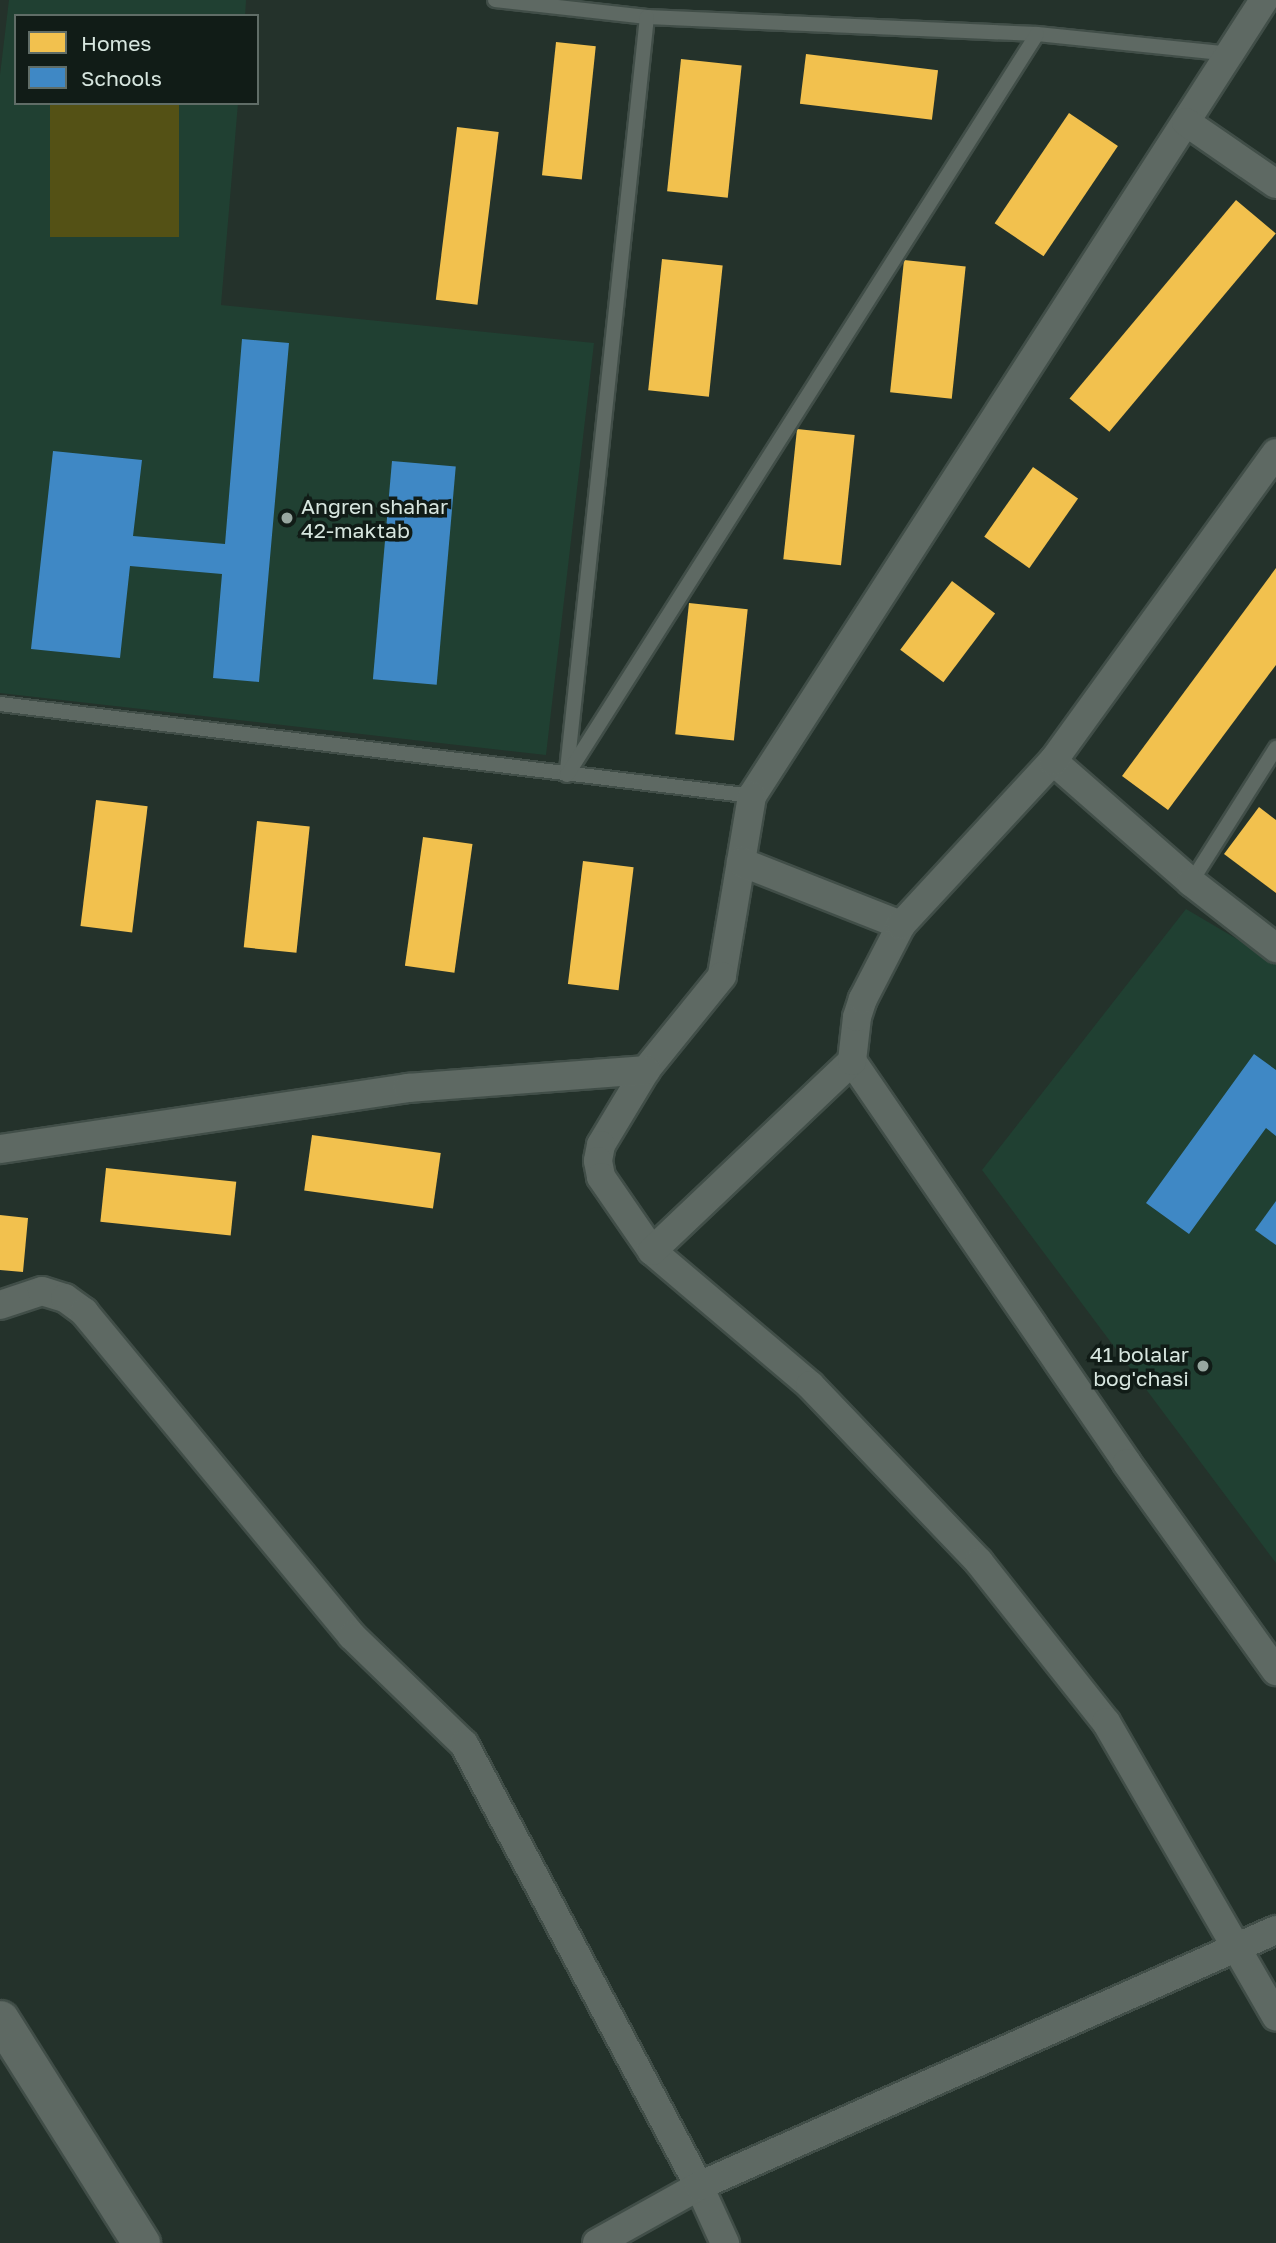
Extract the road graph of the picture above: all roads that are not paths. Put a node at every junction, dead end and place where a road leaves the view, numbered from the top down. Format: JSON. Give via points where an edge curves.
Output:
{"nodes":[{"id":1,"x":495,"y":0,"type":"edge"},
{"id":2,"x":1264,"y":0,"type":"edge"},
{"id":3,"x":647,"y":17,"type":"junction"},
{"id":4,"x":1037,"y":34,"type":"junction"},
{"id":5,"x":1229,"y":54,"type":"junction"},
{"id":6,"x":1185,"y":122,"type":"junction"},
{"id":7,"x":1276,"y":184,"type":"edge"},
{"id":8,"x":1273,"y":464,"type":"edge"},
{"id":9,"x":0,"y":704,"type":"edge"},
{"id":10,"x":1276,"y":748,"type":"edge"},
{"id":11,"x":1053,"y":761,"type":"junction"},
{"id":12,"x":567,"y":775,"type":"junction"},
{"id":13,"x":751,"y":796,"type":"junction"},
{"id":14,"x":741,"y":862,"type":"junction"},
{"id":15,"x":1191,"y":882,"type":"junction"},
{"id":16,"x":901,"y":925,"type":"junction"},
{"id":17,"x":1276,"y":948,"type":"edge"},
{"id":18,"x":852,"y":1061,"type":"junction"},
{"id":19,"x":646,"y":1070,"type":"junction"},
{"id":20,"x":0,"y":1149,"type":"edge"},
{"id":21,"x":652,"y":1251,"type":"junction"},
{"id":22,"x":0,"y":1305,"type":"edge"},
{"id":23,"x":1276,"y":1671,"type":"edge"},
{"id":24,"x":1276,"y":1930,"type":"edge"},
{"id":25,"x":1236,"y":1949,"type":"junction"},
{"id":26,"x":1276,"y":2017,"type":"edge"},
{"id":27,"x":0,"y":2019,"type":"edge"},
{"id":28,"x":699,"y":2186,"type":"junction"},
{"id":29,"x":141,"y":2243,"type":"edge"},
{"id":30,"x":597,"y":2243,"type":"edge"},
{"id":31,"x":725,"y":2243,"type":"edge"}],
"edges":[{"from":1,"to":3,"type":"lane"},
{"from":2,"to":5,"type":"street"},
{"from":3,"to":4,"type":"lane"},
{"from":3,"to":12,"type":"lane"},
{"from":4,"to":5,"type":"lane"},
{"from":4,"to":12,"type":"lane"},
{"from":5,"to":6,"type":"street"},
{"from":6,"to":7,"type":"street"},
{"from":6,"to":13,"type":"street"},
{"from":8,"to":11,"type":"street"},
{"from":9,"to":12,"type":"lane"},
{"from":10,"to":15,"type":"lane"},
{"from":11,"to":15,"type":"street"},
{"from":11,"to":16,"type":"street"},
{"from":12,"to":13,"type":"lane"},
{"from":13,"to":14,"type":"street"},
{"from":14,"to":16,"type":"street"},
{"from":14,"to":19,"type":"street","via":[[722,976]]},
{"from":15,"to":17,"type":"street"},
{"from":16,"to":18,"type":"street","via":[[863,999]]},
{"from":18,"to":21,"type":"street"},
{"from":18,"to":23,"type":"street","via":[[1127,1463]]},
{"from":19,"to":20,"type":"street","via":[[408,1088]]},
{"from":19,"to":21,"type":"street","via":[[601,1145],[598,1160],[601,1177]]},
{"from":21,"to":25,"type":"street","via":[[810,1385],[979,1562],[1106,1722]]},
{"from":22,"to":28,"type":"street","via":[[42,1291],[65,1298],[84,1312],[352,1636],[464,1744]]},
{"from":24,"to":25,"type":"street"},
{"from":25,"to":26,"type":"street"},
{"from":25,"to":28,"type":"street"},
{"from":27,"to":29,"type":"street"},
{"from":28,"to":30,"type":"street"},
{"from":28,"to":31,"type":"street"}]}
